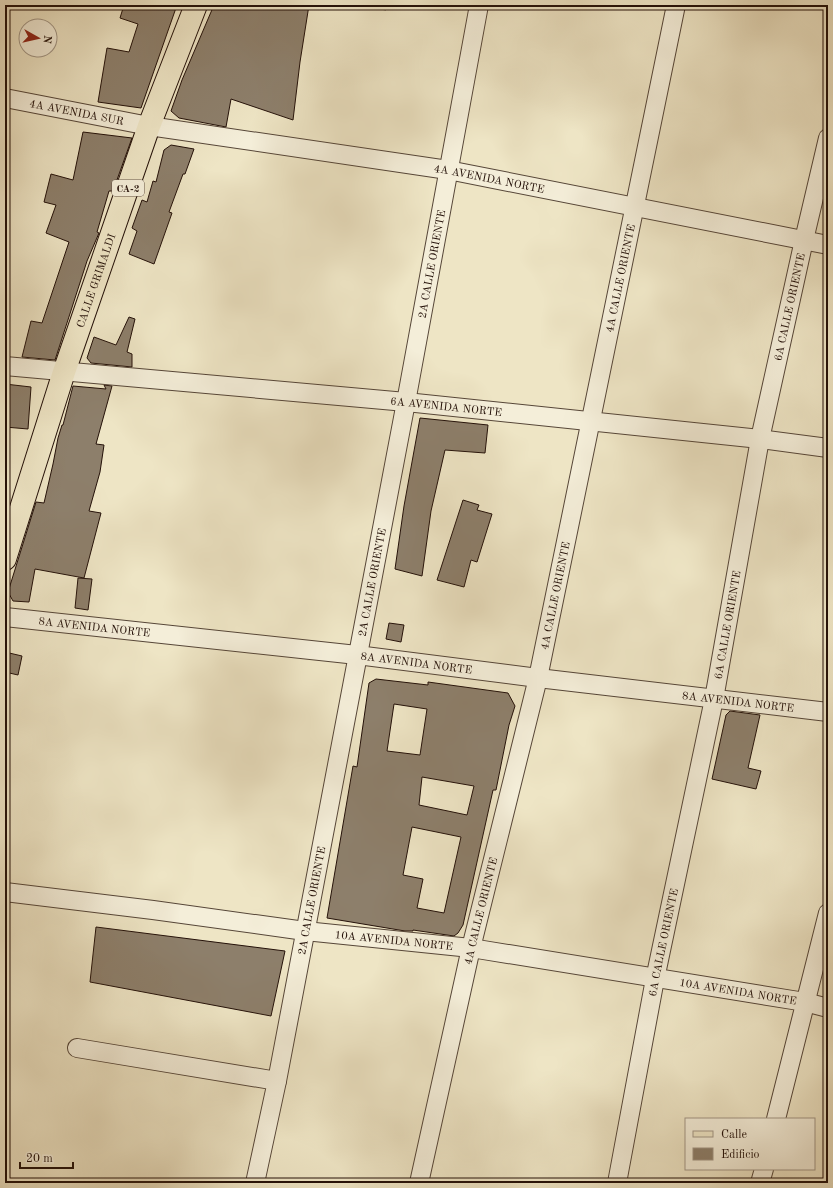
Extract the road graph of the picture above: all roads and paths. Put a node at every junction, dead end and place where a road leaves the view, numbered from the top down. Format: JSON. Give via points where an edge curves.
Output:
{"nodes":[{"id":1,"x":196,"y":5,"type":"edge"},
{"id":2,"x":479,"y":5,"type":"edge"},
{"id":3,"x":676,"y":5,"type":"edge"},
{"id":4,"x":5,"y":98,"type":"edge"},
{"id":5,"x":149,"y":126,"type":"junction"},
{"id":6,"x":828,"y":138,"type":"edge"},
{"id":7,"x":448,"y":170,"type":"junction"},
{"id":8,"x":635,"y":206,"type":"junction"},
{"id":9,"x":804,"y":240,"type":"junction"},
{"id":10,"x":828,"y":245,"type":"edge"},
{"id":11,"x":5,"y":366,"type":"edge"},
{"id":12,"x":64,"y":372,"type":"junction"},
{"id":13,"x":406,"y":402,"type":"junction"},
{"id":14,"x":591,"y":422,"type":"junction"},
{"id":15,"x":760,"y":439,"type":"junction"},
{"id":16,"x":828,"y":448,"type":"edge"},
{"id":17,"x":5,"y":559,"type":"edge"},
{"id":18,"x":5,"y":617,"type":"edge"},
{"id":19,"x":357,"y":656,"type":"junction"},
{"id":20,"x":538,"y":678,"type":"junction"},
{"id":21,"x":714,"y":699,"type":"junction"},
{"id":22,"x":828,"y":712,"type":"edge"},
{"id":23,"x":5,"y":892,"type":"edge"},
{"id":24,"x":828,"y":913,"type":"edge"},
{"id":25,"x":305,"y":931,"type":"junction"},
{"id":26,"x":471,"y":948,"type":"junction"},
{"id":27,"x":655,"y":978,"type":"junction"},
{"id":28,"x":806,"y":1002,"type":"junction"},
{"id":29,"x":828,"y":1008,"type":"edge"},
{"id":30,"x":77,"y":1048,"type":"dead end"},
{"id":31,"x":277,"y":1081,"type":"junction"},
{"id":32,"x":776,"y":1118,"type":"edge"},
{"id":33,"x":764,"y":1170,"type":"edge"},
{"id":34,"x":255,"y":1183,"type":"edge"},
{"id":35,"x":419,"y":1183,"type":"edge"},
{"id":36,"x":617,"y":1183,"type":"edge"},
{"id":37,"x":760,"y":1183,"type":"edge"}],
"edges":[{"from":1,"to":5,"type":"main road","name":"CALLE GRIMALDI","number":"CA-2"},
{"from":2,"to":7,"type":"street","name":"2A CALLE ORIENTE"},
{"from":3,"to":8,"type":"street","name":"4A CALLE ORIENTE"},
{"from":4,"to":5,"type":"street","name":"4A AVENIDA SUR"},
{"from":5,"to":7,"type":"street","name":"4A AVENIDA NORTE"},
{"from":5,"to":12,"type":"main road","name":"CALLE GRIMALDI","number":"CA-2"},
{"from":6,"to":9,"type":"street","name":"6A CALLE ORIENTE"},
{"from":7,"to":8,"type":"street","name":"4A AVENIDA NORTE"},
{"from":7,"to":13,"type":"street","name":"2A CALLE ORIENTE"},
{"from":8,"to":9,"type":"street","name":"4A AVENIDA NORTE"},
{"from":8,"to":14,"type":"street","name":"4A CALLE ORIENTE"},
{"from":9,"to":10,"type":"street","name":"4A AVENIDA NORTE"},
{"from":9,"to":15,"type":"street","name":"6A CALLE ORIENTE"},
{"from":11,"to":12,"type":"street","name":"6A AVENIDA NORTE"},
{"from":12,"to":13,"type":"street","name":"6A AVENIDA NORTE"},
{"from":12,"to":17,"type":"main road","name":"CALLE GRIMALDI","number":"CA-2"},
{"from":13,"to":14,"type":"street","name":"6A AVENIDA NORTE"},
{"from":13,"to":19,"type":"street","name":"2A CALLE ORIENTE"},
{"from":14,"to":15,"type":"street","name":"6A AVENIDA NORTE"},
{"from":14,"to":20,"type":"street","name":"4A CALLE ORIENTE"},
{"from":15,"to":16,"type":"street","name":"6A AVENIDA NORTE"},
{"from":15,"to":21,"type":"street","name":"6A CALLE ORIENTE"},
{"from":18,"to":19,"type":"street","name":"8A AVENIDA NORTE"},
{"from":19,"to":20,"type":"street","name":"8A AVENIDA NORTE"},
{"from":19,"to":25,"type":"street","name":"2A CALLE ORIENTE"},
{"from":20,"to":21,"type":"street","name":"8A AVENIDA NORTE"},
{"from":20,"to":26,"type":"street","name":"4A CALLE ORIENTE"},
{"from":21,"to":22,"type":"street","name":"8A AVENIDA NORTE"},
{"from":21,"to":27,"type":"street","name":"6A CALLE ORIENTE"},
{"from":23,"to":25,"type":"street","name":"10A AVENIDA NORTE"},
{"from":24,"to":28,"type":"street"},
{"from":25,"to":26,"type":"street","name":"10A AVENIDA NORTE"},
{"from":25,"to":31,"type":"street","name":"2A CALLE ORIENTE"},
{"from":26,"to":27,"type":"street","name":"10A AVENIDA NORTE"},
{"from":26,"to":35,"type":"street","name":"4A CALLE ORIENTE"},
{"from":27,"to":28,"type":"street","name":"10A AVENIDA NORTE"},
{"from":27,"to":36,"type":"street","name":"6A CALLE ORIENTE"},
{"from":28,"to":29,"type":"street","name":"10A AVENIDA NORTE"},
{"from":28,"to":32,"type":"street"},
{"from":30,"to":31,"type":"street"},
{"from":31,"to":34,"type":"street","name":"2A CALLE ORIENTE"},
{"from":33,"to":37,"type":"street"}]}
